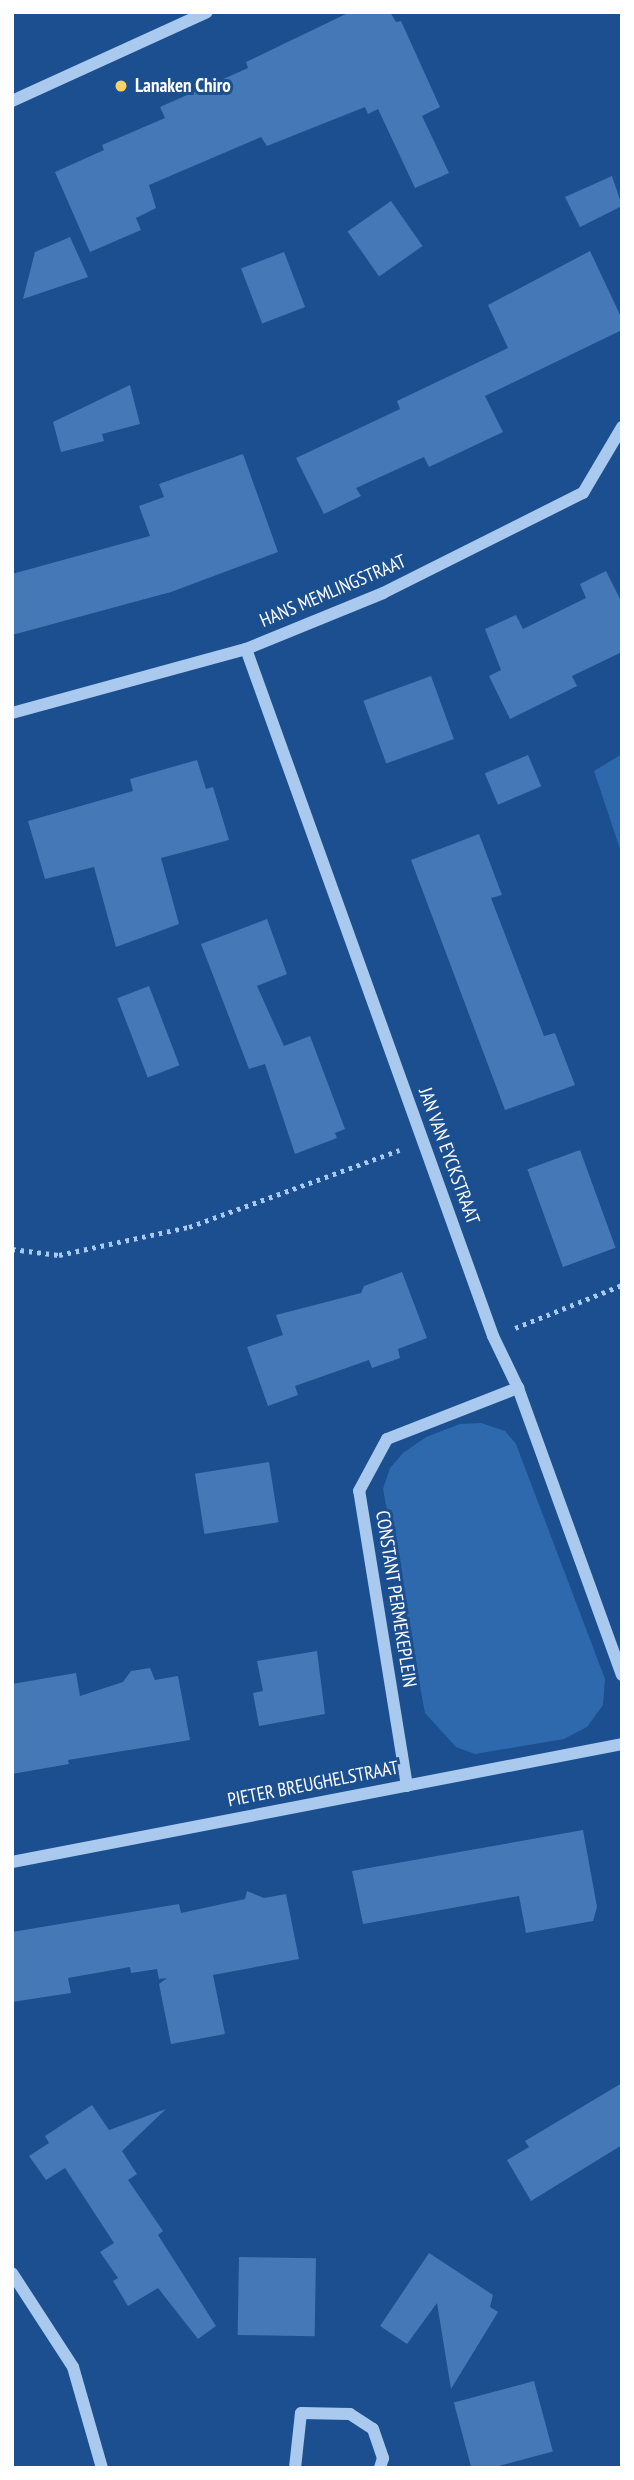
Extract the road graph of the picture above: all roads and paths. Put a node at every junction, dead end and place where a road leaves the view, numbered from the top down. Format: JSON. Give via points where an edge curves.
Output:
{"nodes":[{"id":1,"x":207,"y":12,"type":"edge"},
{"id":2,"x":12,"y":101,"type":"edge"},
{"id":3,"x":622,"y":427,"type":"edge"},
{"id":4,"x":246,"y":649,"type":"junction"},
{"id":5,"x":12,"y":713,"type":"edge"},
{"id":6,"x":423,"y":1141,"type":"junction"},
{"id":7,"x":12,"y":1249,"type":"edge"},
{"id":8,"x":622,"y":1285,"type":"edge"},
{"id":9,"x":494,"y":1336,"type":"junction"},
{"id":10,"x":518,"y":1388,"type":"junction"},
{"id":11,"x":622,"y":1675,"type":"edge"},
{"id":12,"x":622,"y":1744,"type":"edge"},
{"id":13,"x":407,"y":1786,"type":"junction"},
{"id":14,"x":12,"y":1862,"type":"edge"},
{"id":15,"x":12,"y":2273,"type":"edge"},
{"id":16,"x":102,"y":2468,"type":"edge"},
{"id":17,"x":295,"y":2468,"type":"edge"},
{"id":18,"x":380,"y":2468,"type":"edge"}],
"edges":[{"from":1,"to":2,"type":"street"},
{"from":3,"to":4,"type":"street","name":"HANS MEMLINGSTRAAT","via":[[583,493],[383,593]]},
{"from":4,"to":5,"type":"street","name":"HANS MEMLINGSTRAAT"},
{"from":4,"to":6,"type":"street","name":"JAN VAN EYCKSTRAAT"},
{"from":6,"to":7,"type":"path","via":[[189,1227],[59,1255]]},
{"from":6,"to":9,"type":"street","name":"JAN VAN EYCKSTRAAT"},
{"from":8,"to":9,"type":"path"},
{"from":9,"to":10,"type":"street","name":"JAN VAN EYCKSTRAAT"},
{"from":10,"to":11,"type":"street","name":"JAN VAN EYCKSTRAAT"},
{"from":10,"to":13,"type":"street","name":"CONSTANT PERMEKEPLEIN","via":[[387,1439],[359,1491]]},
{"from":12,"to":13,"type":"street","name":"PIETER BREUGHELSTRAAT"},
{"from":13,"to":14,"type":"street","name":"PIETER BREUGHELSTRAAT"},
{"from":15,"to":16,"type":"street","via":[[73,2367]]},
{"from":17,"to":18,"type":"street","via":[[301,2413],[350,2414],[373,2429],[383,2458]]}]}
